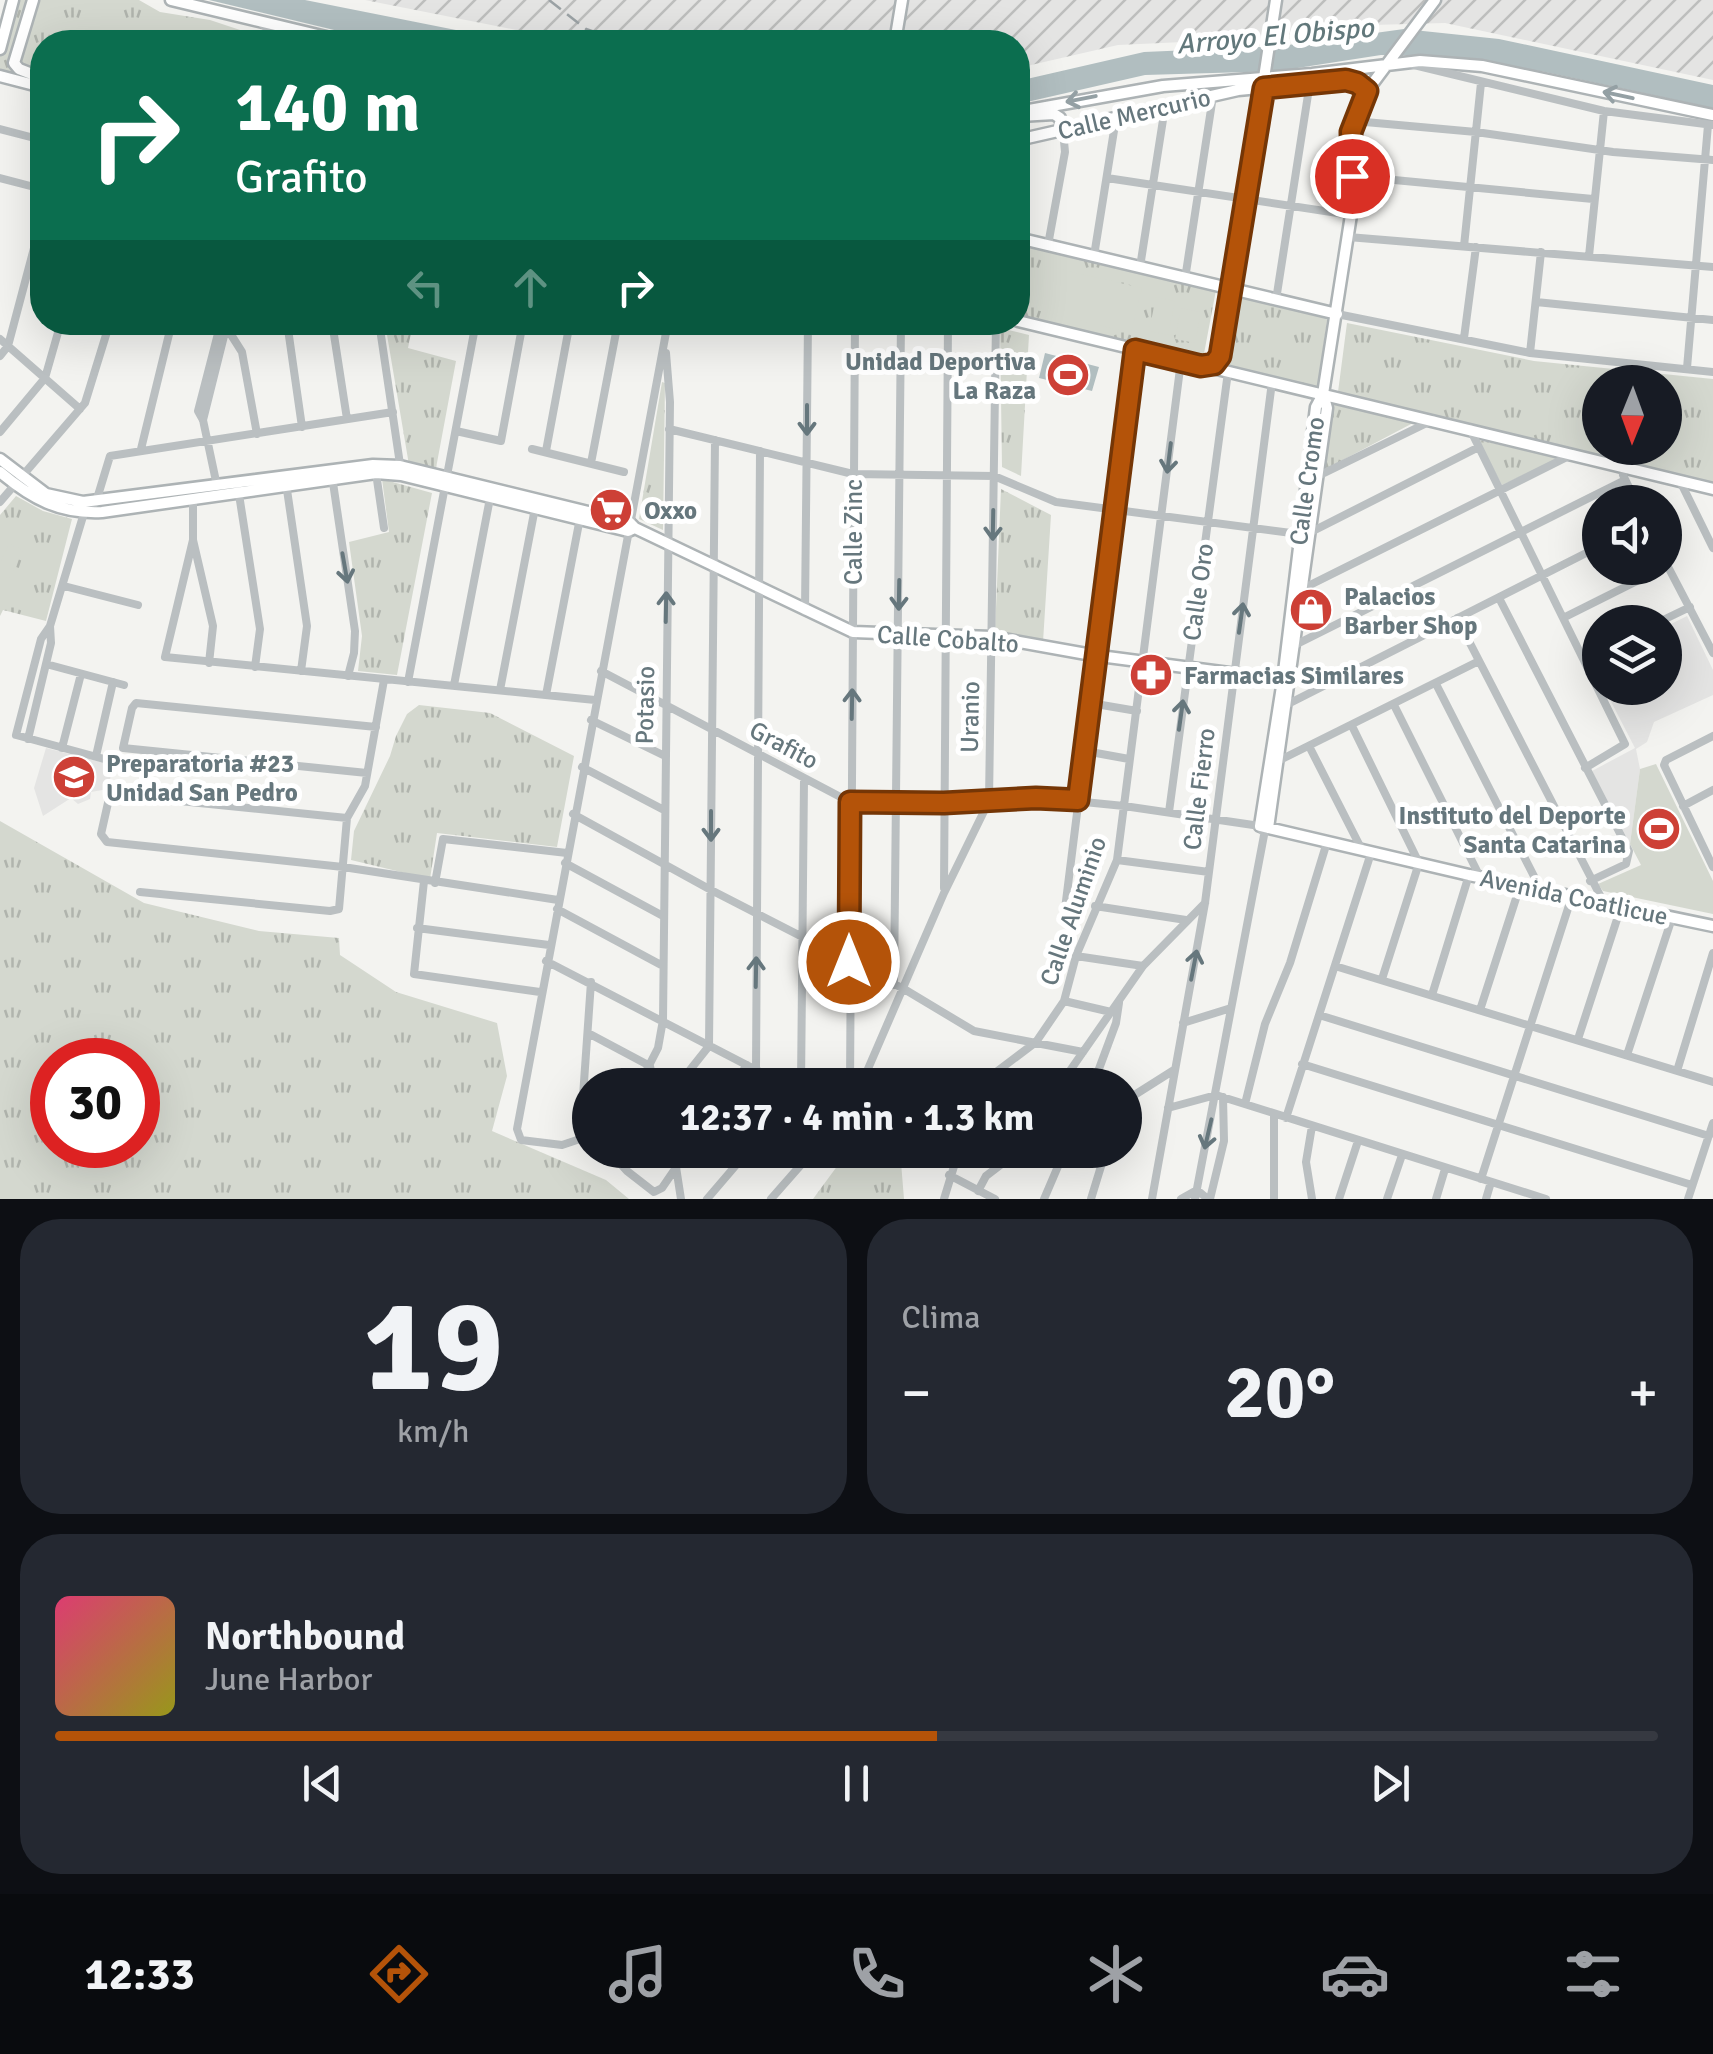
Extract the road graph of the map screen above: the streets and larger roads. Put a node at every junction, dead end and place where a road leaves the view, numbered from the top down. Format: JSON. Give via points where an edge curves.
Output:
{"nodes":[{"id":1,"x":14,"y":0,"type":"edge"},
{"id":2,"x":34,"y":0,"type":"edge"},
{"id":3,"x":170,"y":0,"type":"edge"},
{"id":4,"x":902,"y":0,"type":"edge"},
{"id":5,"x":1276,"y":0,"type":"edge"},
{"id":6,"x":1435,"y":0,"type":"edge"},
{"id":7,"x":260,"y":23,"type":"junction"},
{"id":8,"x":270,"y":30,"type":"edge"},
{"id":9,"x":292,"y":30,"type":"edge"},
{"id":10,"x":897,"y":30,"type":"edge"},
{"id":11,"x":0,"y":48,"type":"edge"},
{"id":12,"x":1398,"y":56,"type":"junction"},
{"id":13,"x":1386,"y":63,"type":"junction"},
{"id":14,"x":30,"y":73,"type":"edge"},
{"id":15,"x":0,"y":76,"type":"edge"},
{"id":16,"x":1265,"y":80,"type":"junction"},
{"id":17,"x":1311,"y":80,"type":"junction"},
{"id":18,"x":1482,"y":83,"type":"junction"},
{"id":19,"x":30,"y":84,"type":"edge"},
{"id":20,"x":1237,"y":86,"type":"junction"},
{"id":21,"x":1367,"y":91,"type":"junction"},
{"id":22,"x":1213,"y":96,"type":"junction"},
{"id":23,"x":1165,"y":106,"type":"junction"},
{"id":24,"x":1604,"y":110,"type":"junction"},
{"id":25,"x":1030,"y":111,"type":"edge"},
{"id":26,"x":1030,"y":114,"type":"edge"},
{"id":27,"x":1116,"y":118,"type":"junction"},
{"id":28,"x":1354,"y":120,"type":"junction"},
{"id":29,"x":1711,"y":121,"type":"edge"},
{"id":30,"x":0,"y":130,"type":"edge"},
{"id":31,"x":1063,"y":130,"type":"junction"},
{"id":32,"x":1476,"y":132,"type":"junction"},
{"id":33,"x":30,"y":137,"type":"edge"},
{"id":34,"x":1030,"y":138,"type":"edge"},
{"id":35,"x":1598,"y":149,"type":"junction"},
{"id":36,"x":1709,"y":160,"type":"edge"},
{"id":37,"x":1352,"y":176,"type":"junction"},
{"id":38,"x":1107,"y":178,"type":"junction"},
{"id":39,"x":2,"y":179,"type":"edge"},
{"id":40,"x":1154,"y":184,"type":"junction"},
{"id":41,"x":30,"y":186,"type":"edge"},
{"id":42,"x":1470,"y":188,"type":"junction"},
{"id":43,"x":1200,"y":190,"type":"junction"},
{"id":44,"x":0,"y":192,"type":"edge"},
{"id":45,"x":1246,"y":198,"type":"junction"},
{"id":46,"x":1593,"y":200,"type":"junction"},
{"id":47,"x":1291,"y":206,"type":"junction"},
{"id":48,"x":1701,"y":210,"type":"junction"},
{"id":49,"x":1713,"y":211,"type":"edge"},
{"id":50,"x":1351,"y":215,"type":"junction"},
{"id":51,"x":1348,"y":237,"type":"junction"},
{"id":52,"x":1030,"y":241,"type":"edge"},
{"id":53,"x":1048,"y":246,"type":"junction"},
{"id":54,"x":1464,"y":246,"type":"junction"},
{"id":55,"x":1476,"y":247,"type":"junction"},
{"id":56,"x":1541,"y":252,"type":"junction"},
{"id":57,"x":1094,"y":256,"type":"junction"},
{"id":58,"x":1588,"y":256,"type":"junction"},
{"id":59,"x":30,"y":257,"type":"edge"},
{"id":60,"x":1696,"y":266,"type":"junction"},
{"id":61,"x":1140,"y":267,"type":"junction"},
{"id":62,"x":1713,"y":267,"type":"edge"},
{"id":63,"x":1186,"y":278,"type":"junction"},
{"id":64,"x":1232,"y":289,"type":"junction"},
{"id":65,"x":1276,"y":300,"type":"junction"},
{"id":66,"x":1536,"y":302,"type":"junction"},
{"id":67,"x":1336,"y":314,"type":"junction"},
{"id":68,"x":1692,"y":318,"type":"junction"},
{"id":69,"x":1713,"y":320,"type":"edge"},
{"id":70,"x":1030,"y":324,"type":"edge"},
{"id":71,"x":57,"y":335,"type":"edge"},
{"id":72,"x":106,"y":335,"type":"edge"},
{"id":73,"x":169,"y":335,"type":"edge"},
{"id":74,"x":222,"y":335,"type":"edge"},
{"id":75,"x":231,"y":335,"type":"edge"},
{"id":76,"x":289,"y":335,"type":"edge"},
{"id":77,"x":334,"y":335,"type":"edge"},
{"id":78,"x":381,"y":335,"type":"edge"},
{"id":79,"x":474,"y":335,"type":"edge"},
{"id":80,"x":521,"y":335,"type":"edge"},
{"id":81,"x":568,"y":335,"type":"edge"},
{"id":82,"x":616,"y":335,"type":"edge"},
{"id":83,"x":666,"y":335,"type":"edge"},
{"id":84,"x":808,"y":335,"type":"edge"},
{"id":85,"x":855,"y":335,"type":"edge"},
{"id":86,"x":901,"y":335,"type":"edge"},
{"id":87,"x":948,"y":335,"type":"edge"},
{"id":88,"x":996,"y":335,"type":"edge"},
{"id":89,"x":1464,"y":338,"type":"junction"},
{"id":90,"x":4,"y":343,"type":"edge"},
{"id":91,"x":664,"y":344,"type":"junction"},
{"id":92,"x":1135,"y":350,"type":"junction"},
{"id":93,"x":1530,"y":353,"type":"junction"},
{"id":94,"x":0,"y":356,"type":"edge"},
{"id":95,"x":1220,"y":356,"type":"junction"},
{"id":96,"x":1181,"y":361,"type":"junction"},
{"id":97,"x":1201,"y":366,"type":"junction"},
{"id":98,"x":1687,"y":368,"type":"junction"},
{"id":99,"x":1228,"y":372,"type":"junction"},
{"id":100,"x":1713,"y":372,"type":"edge"},
{"id":101,"x":46,"y":378,"type":"junction"},
{"id":102,"x":1272,"y":382,"type":"junction"},
{"id":103,"x":1323,"y":394,"type":"junction"},
{"id":104,"x":80,"y":408,"type":"junction"},
{"id":105,"x":393,"y":412,"type":"junction"},
{"id":106,"x":347,"y":419,"type":"junction"},
{"id":107,"x":1433,"y":420,"type":"junction"},
{"id":108,"x":302,"y":427,"type":"junction"},
{"id":109,"x":669,"y":428,"type":"junction"},
{"id":110,"x":1470,"y":430,"type":"junction"},
{"id":111,"x":456,"y":431,"type":"junction"},
{"id":112,"x":0,"y":432,"type":"edge"},
{"id":113,"x":256,"y":434,"type":"junction"},
{"id":114,"x":715,"y":440,"type":"junction"},
{"id":115,"x":208,"y":441,"type":"junction"},
{"id":116,"x":1478,"y":448,"type":"junction"},
{"id":117,"x":532,"y":449,"type":"dead end"},
{"id":118,"x":141,"y":450,"type":"junction"},
{"id":119,"x":546,"y":451,"type":"junction"},
{"id":120,"x":760,"y":451,"type":"junction"},
{"id":121,"x":1573,"y":454,"type":"junction"},
{"id":122,"x":0,"y":459,"type":"edge"},
{"id":123,"x":807,"y":462,"type":"junction"},
{"id":124,"x":591,"y":463,"type":"junction"},
{"id":125,"x":1619,"y":466,"type":"junction"},
{"id":126,"x":401,"y":471,"type":"junction"},
{"id":127,"x":0,"y":472,"type":"edge"},
{"id":128,"x":624,"y":472,"type":"dead end"},
{"id":129,"x":376,"y":474,"type":"junction"},
{"id":130,"x":854,"y":474,"type":"junction"},
{"id":131,"x":946,"y":475,"type":"junction"},
{"id":132,"x":332,"y":476,"type":"junction"},
{"id":133,"x":900,"y":476,"type":"junction"},
{"id":134,"x":994,"y":476,"type":"junction"},
{"id":135,"x":1316,"y":477,"type":"junction"},
{"id":136,"x":1625,"y":480,"type":"junction"},
{"id":137,"x":1680,"y":480,"type":"junction"},
{"id":138,"x":18,"y":481,"type":"junction"},
{"id":139,"x":446,"y":482,"type":"junction"},
{"id":140,"x":286,"y":483,"type":"junction"},
{"id":141,"x":1628,"y":485,"type":"edge"},
{"id":142,"x":1713,"y":488,"type":"edge"},
{"id":143,"x":238,"y":489,"type":"junction"},
{"id":144,"x":218,"y":491,"type":"junction"},
{"id":145,"x":491,"y":492,"type":"junction"},
{"id":146,"x":1500,"y":492,"type":"junction"},
{"id":147,"x":193,"y":500,"type":"junction"},
{"id":148,"x":0,"y":502,"type":"edge"},
{"id":149,"x":96,"y":502,"type":"junction"},
{"id":150,"x":535,"y":508,"type":"junction"},
{"id":151,"x":1116,"y":509,"type":"junction"},
{"id":152,"x":84,"y":513,"type":"junction"},
{"id":153,"x":581,"y":514,"type":"junction"},
{"id":154,"x":1161,"y":516,"type":"junction"},
{"id":155,"x":1207,"y":522,"type":"junction"},
{"id":156,"x":631,"y":527,"type":"junction"},
{"id":157,"x":384,"y":528,"type":"dead end"},
{"id":158,"x":1253,"y":528,"type":"junction"},
{"id":159,"x":1520,"y":533,"type":"junction"},
{"id":160,"x":1304,"y":534,"type":"junction"},
{"id":161,"x":193,"y":540,"type":"junction"},
{"id":162,"x":667,"y":541,"type":"junction"},
{"id":163,"x":1713,"y":548,"type":"edge"},
{"id":164,"x":1582,"y":555,"type":"edge"},
{"id":165,"x":714,"y":565,"type":"junction"},
{"id":166,"x":1540,"y":575,"type":"junction"},
{"id":167,"x":1627,"y":585,"type":"edge"},
{"id":168,"x":1677,"y":585,"type":"edge"},
{"id":169,"x":64,"y":586,"type":"junction"},
{"id":170,"x":759,"y":587,"type":"junction"},
{"id":171,"x":1302,"y":589,"type":"junction"},
{"id":172,"x":1499,"y":598,"type":"junction"},
{"id":173,"x":138,"y":605,"type":"dead end"},
{"id":174,"x":1690,"y":607,"type":"junction"},
{"id":175,"x":805,"y":611,"type":"junction"},
{"id":176,"x":1682,"y":611,"type":"edge"},
{"id":177,"x":1457,"y":618,"type":"junction"},
{"id":178,"x":1563,"y":618,"type":"junction"},
{"id":179,"x":50,"y":626,"type":"junction"},
{"id":180,"x":853,"y":632,"type":"junction"},
{"id":181,"x":898,"y":634,"type":"junction"},
{"id":182,"x":946,"y":636,"type":"junction"},
{"id":183,"x":992,"y":637,"type":"junction"},
{"id":184,"x":1295,"y":645,"type":"junction"},
{"id":185,"x":1713,"y":653,"type":"edge"},
{"id":186,"x":1097,"y":656,"type":"junction"},
{"id":187,"x":1582,"y":656,"type":"edge"},
{"id":188,"x":1142,"y":662,"type":"junction"},
{"id":189,"x":1479,"y":662,"type":"junction"},
{"id":190,"x":209,"y":663,"type":"junction"},
{"id":191,"x":46,"y":664,"type":"junction"},
{"id":192,"x":256,"y":666,"type":"junction"},
{"id":193,"x":1188,"y":669,"type":"junction"},
{"id":194,"x":301,"y":671,"type":"junction"},
{"id":195,"x":601,"y":671,"type":"junction"},
{"id":196,"x":81,"y":674,"type":"junction"},
{"id":197,"x":1234,"y":674,"type":"junction"},
{"id":198,"x":348,"y":676,"type":"junction"},
{"id":199,"x":384,"y":680,"type":"junction"},
{"id":200,"x":1282,"y":680,"type":"junction"},
{"id":201,"x":113,"y":682,"type":"junction"},
{"id":202,"x":408,"y":682,"type":"junction"},
{"id":203,"x":1436,"y":684,"type":"junction"},
{"id":204,"x":124,"y":685,"type":"dead end"},
{"id":205,"x":454,"y":686,"type":"junction"},
{"id":206,"x":500,"y":690,"type":"junction"},
{"id":207,"x":546,"y":695,"type":"junction"},
{"id":208,"x":595,"y":700,"type":"junction"},
{"id":209,"x":1090,"y":703,"type":"junction"},
{"id":210,"x":665,"y":704,"type":"junction"},
{"id":211,"x":1288,"y":704,"type":"junction"},
{"id":212,"x":1394,"y":704,"type":"junction"},
{"id":213,"x":1606,"y":705,"type":"edge"},
{"id":214,"x":1137,"y":710,"type":"junction"},
{"id":215,"x":591,"y":720,"type":"junction"},
{"id":216,"x":1352,"y":726,"type":"junction"},
{"id":217,"x":376,"y":727,"type":"junction"},
{"id":218,"x":711,"y":728,"type":"junction"},
{"id":219,"x":1713,"y":736,"type":"edge"},
{"id":220,"x":28,"y":738,"type":"junction"},
{"id":221,"x":1309,"y":746,"type":"junction"},
{"id":222,"x":62,"y":748,"type":"junction"},
{"id":223,"x":1085,"y":751,"type":"junction"},
{"id":224,"x":758,"y":754,"type":"junction"},
{"id":225,"x":96,"y":756,"type":"junction"},
{"id":226,"x":665,"y":756,"type":"junction"},
{"id":227,"x":1129,"y":759,"type":"junction"},
{"id":228,"x":1280,"y":760,"type":"junction"},
{"id":229,"x":119,"y":762,"type":"dead end"},
{"id":230,"x":582,"y":767,"type":"junction"},
{"id":231,"x":1586,"y":768,"type":"junction"},
{"id":232,"x":367,"y":773,"type":"junction"},
{"id":233,"x":804,"y":779,"type":"junction"},
{"id":234,"x":1713,"y":790,"type":"edge"},
{"id":235,"x":989,"y":800,"type":"junction"},
{"id":236,"x":1078,"y":800,"type":"junction"},
{"id":237,"x":850,"y":802,"type":"junction"},
{"id":238,"x":897,"y":803,"type":"junction"},
{"id":239,"x":944,"y":803,"type":"junction"},
{"id":240,"x":1124,"y":806,"type":"junction"},
{"id":241,"x":1683,"y":806,"type":"junction"},
{"id":242,"x":664,"y":810,"type":"junction"},
{"id":243,"x":1168,"y":812,"type":"junction"},
{"id":244,"x":574,"y":814,"type":"junction"},
{"id":245,"x":347,"y":818,"type":"junction"},
{"id":246,"x":1215,"y":819,"type":"junction"},
{"id":247,"x":1264,"y":829,"type":"junction"},
{"id":248,"x":1327,"y":842,"type":"junction"},
{"id":249,"x":1713,"y":842,"type":"edge"},
{"id":250,"x":1704,"y":848,"type":"junction"},
{"id":251,"x":1366,"y":852,"type":"junction"},
{"id":252,"x":566,"y":858,"type":"junction"},
{"id":253,"x":1117,"y":860,"type":"junction"},
{"id":254,"x":664,"y":863,"type":"junction"},
{"id":255,"x":1419,"y":864,"type":"junction"},
{"id":256,"x":1713,"y":866,"type":"edge"},
{"id":257,"x":343,"y":867,"type":"junction"},
{"id":258,"x":1209,"y":872,"type":"junction"},
{"id":259,"x":1475,"y":876,"type":"junction"},
{"id":260,"x":1590,"y":881,"type":"junction"},
{"id":261,"x":430,"y":882,"type":"junction"},
{"id":262,"x":1520,"y":886,"type":"junction"},
{"id":263,"x":710,"y":890,"type":"junction"},
{"id":264,"x":1541,"y":890,"type":"junction"},
{"id":265,"x":140,"y":892,"type":"dead end"},
{"id":266,"x":944,"y":893,"type":"junction"},
{"id":267,"x":1572,"y":896,"type":"junction"},
{"id":268,"x":1205,"y":903,"type":"junction"},
{"id":269,"x":557,"y":904,"type":"junction"},
{"id":270,"x":1604,"y":904,"type":"junction"},
{"id":271,"x":1095,"y":906,"type":"junction"},
{"id":272,"x":1621,"y":906,"type":"junction"},
{"id":273,"x":1065,"y":910,"type":"dead end"},
{"id":274,"x":757,"y":914,"type":"junction"},
{"id":275,"x":664,"y":916,"type":"junction"},
{"id":276,"x":1672,"y":918,"type":"junction"},
{"id":277,"x":1186,"y":920,"type":"junction"},
{"id":278,"x":1713,"y":926,"type":"edge"},
{"id":279,"x":418,"y":928,"type":"junction"},
{"id":280,"x":802,"y":938,"type":"junction"},
{"id":281,"x":549,"y":945,"type":"junction"},
{"id":282,"x":1713,"y":953,"type":"edge"},
{"id":283,"x":1076,"y":956,"type":"junction"},
{"id":284,"x":546,"y":961,"type":"junction"},
{"id":285,"x":849,"y":962,"type":"junction"},
{"id":286,"x":663,"y":966,"type":"junction"},
{"id":287,"x":1143,"y":966,"type":"junction"},
{"id":288,"x":1335,"y":966,"type":"junction"},
{"id":289,"x":1382,"y":979,"type":"junction"},
{"id":290,"x":591,"y":982,"type":"junction"},
{"id":291,"x":894,"y":984,"type":"junction"},
{"id":292,"x":904,"y":989,"type":"junction"},
{"id":293,"x":540,"y":992,"type":"junction"},
{"id":294,"x":1432,"y":995,"type":"junction"},
{"id":295,"x":1119,"y":999,"type":"junction"},
{"id":296,"x":1064,"y":1001,"type":"junction"},
{"id":297,"x":1231,"y":1008,"type":"junction"},
{"id":298,"x":1480,"y":1010,"type":"junction"},
{"id":299,"x":1111,"y":1012,"type":"junction"},
{"id":300,"x":1318,"y":1014,"type":"junction"},
{"id":301,"x":662,"y":1020,"type":"junction"},
{"id":302,"x":1183,"y":1023,"type":"junction"},
{"id":303,"x":1530,"y":1026,"type":"junction"},
{"id":304,"x":588,"y":1033,"type":"junction"},
{"id":305,"x":1578,"y":1039,"type":"junction"},
{"id":306,"x":1036,"y":1042,"type":"junction"},
{"id":307,"x":709,"y":1046,"type":"junction"},
{"id":308,"x":1083,"y":1052,"type":"junction"},
{"id":309,"x":1627,"y":1055,"type":"junction"},
{"id":310,"x":1302,"y":1064,"type":"junction"},
{"id":311,"x":650,"y":1066,"type":"joint"},
{"id":312,"x":751,"y":1067,"type":"joint"},
{"id":313,"x":587,"y":1068,"type":"edge"},
{"id":314,"x":692,"y":1068,"type":"edge"},
{"id":315,"x":801,"y":1068,"type":"edge"},
{"id":316,"x":850,"y":1068,"type":"edge"},
{"id":317,"x":868,"y":1068,"type":"edge"},
{"id":318,"x":1004,"y":1068,"type":"edge"},
{"id":319,"x":1072,"y":1068,"type":"edge"},
{"id":320,"x":1099,"y":1068,"type":"edge"},
{"id":321,"x":1174,"y":1070,"type":"junction"},
{"id":322,"x":1677,"y":1070,"type":"junction"},
{"id":323,"x":1512,"y":1074,"type":"junction"},
{"id":324,"x":1713,"y":1082,"type":"edge"},
{"id":325,"x":1142,"y":1090,"type":"edge"},
{"id":326,"x":1220,"y":1096,"type":"junction"},
{"id":327,"x":1245,"y":1104,"type":"junction"},
{"id":328,"x":1168,"y":1108,"type":"junction"},
{"id":329,"x":1274,"y":1114,"type":"junction"},
{"id":330,"x":1286,"y":1118,"type":"junction"},
{"id":331,"x":1713,"y":1124,"type":"edge"},
{"id":332,"x":1496,"y":1125,"type":"junction"},
{"id":333,"x":1312,"y":1126,"type":"junction"},
{"id":334,"x":1709,"y":1136,"type":"junction"},
{"id":335,"x":1358,"y":1141,"type":"junction"},
{"id":336,"x":572,"y":1142,"type":"edge"},
{"id":337,"x":1402,"y":1154,"type":"junction"},
{"id":338,"x":625,"y":1168,"type":"edge"},
{"id":339,"x":675,"y":1168,"type":"edge"},
{"id":340,"x":676,"y":1168,"type":"edge"},
{"id":341,"x":734,"y":1168,"type":"edge"},
{"id":342,"x":798,"y":1168,"type":"edge"},
{"id":343,"x":953,"y":1168,"type":"edge"},
{"id":344,"x":996,"y":1168,"type":"edge"},
{"id":345,"x":1057,"y":1168,"type":"edge"},
{"id":346,"x":1100,"y":1168,"type":"edge"},
{"id":347,"x":1445,"y":1169,"type":"junction"},
{"id":348,"x":950,"y":1175,"type":"junction"},
{"id":349,"x":1480,"y":1179,"type":"junction"},
{"id":350,"x":1491,"y":1182,"type":"junction"},
{"id":351,"x":1692,"y":1185,"type":"junction"},
{"id":352,"x":978,"y":1191,"type":"junction"},
{"id":353,"x":1196,"y":1194,"type":"edge"},
{"id":354,"x":1534,"y":1197,"type":"edge"},
{"id":355,"x":681,"y":1199,"type":"edge"},
{"id":356,"x":707,"y":1199,"type":"edge"},
{"id":357,"x":771,"y":1199,"type":"edge"},
{"id":358,"x":944,"y":1199,"type":"edge"},
{"id":359,"x":995,"y":1199,"type":"edge"},
{"id":360,"x":1044,"y":1199,"type":"edge"},
{"id":361,"x":1091,"y":1199,"type":"edge"},
{"id":362,"x":1152,"y":1199,"type":"edge"},
{"id":363,"x":1181,"y":1199,"type":"edge"},
{"id":364,"x":1208,"y":1199,"type":"edge"},
{"id":365,"x":1274,"y":1199,"type":"edge"},
{"id":366,"x":1312,"y":1199,"type":"edge"},
{"id":367,"x":1339,"y":1199,"type":"edge"},
{"id":368,"x":1387,"y":1199,"type":"edge"},
{"id":369,"x":1436,"y":1199,"type":"edge"},
{"id":370,"x":1486,"y":1199,"type":"edge"},
{"id":371,"x":1546,"y":1199,"type":"edge"},
{"id":372,"x":1688,"y":1199,"type":"edge"}],
"edges":[{"from":1,"to":11,"type":"street"},
{"from":2,"to":14,"type":"street","via":[[14,63]]},
{"from":3,"to":7,"type":"street"},
{"from":4,"to":10,"type":"street"},
{"from":5,"to":16,"type":"street"},
{"from":6,"to":12,"type":"street"},
{"from":7,"to":8,"type":"street"},
{"from":7,"to":9,"type":"street"},
{"from":12,"to":13,"type":"street"},
{"from":12,"to":18,"type":"street"},
{"from":29,"to":12,"type":"street","one_way":true,"via":[[1482,66]]},
{"from":13,"to":17,"type":"street"},
{"from":13,"to":21,"type":"street"},
{"from":15,"to":19,"type":"street"},
{"from":16,"to":17,"type":"street","name":"Calle Mercurio"},
{"from":16,"to":20,"type":"street","name":"Calle Mercurio"},
{"from":16,"to":45,"type":"street"},
{"from":17,"to":21,"type":"street","name":"Calle Mercurio","via":[[1350,80]]},
{"from":17,"to":47,"type":"street"},
{"from":18,"to":24,"type":"street"},
{"from":18,"to":32,"type":"street"},
{"from":20,"to":22,"type":"street","name":"Calle Mercurio"},
{"from":20,"to":25,"type":"street","one_way":true,"via":[[1116,93]]},
{"from":21,"to":28,"type":"street"},
{"from":22,"to":23,"type":"street","name":"Calle Mercurio"},
{"from":22,"to":43,"type":"street"},
{"from":23,"to":27,"type":"street","name":"Calle Mercurio"},
{"from":23,"to":40,"type":"street"},
{"from":24,"to":29,"type":"street"},
{"from":24,"to":35,"type":"street"},
{"from":26,"to":31,"type":"street","via":[[1054,114]]},
{"from":27,"to":31,"type":"street","name":"Calle Mercurio"},
{"from":27,"to":38,"type":"street"},
{"from":28,"to":32,"type":"street"},
{"from":28,"to":37,"type":"street"},
{"from":29,"to":36,"type":"street"},
{"from":30,"to":33,"type":"street"},
{"from":31,"to":34,"type":"street","name":"Calle Mercurio"},
{"from":31,"to":53,"type":"street"},
{"from":32,"to":35,"type":"street"},
{"from":32,"to":42,"type":"street"},
{"from":35,"to":36,"type":"street"},
{"from":35,"to":46,"type":"street"},
{"from":36,"to":48,"type":"street"},
{"from":37,"to":42,"type":"street"},
{"from":37,"to":50,"type":"street"},
{"from":38,"to":40,"type":"street"},
{"from":38,"to":57,"type":"street"},
{"from":39,"to":41,"type":"street"},
{"from":39,"to":44,"type":"street"},
{"from":40,"to":43,"type":"street"},
{"from":40,"to":61,"type":"street"},
{"from":42,"to":46,"type":"street"},
{"from":42,"to":54,"type":"street"},
{"from":43,"to":45,"type":"street"},
{"from":43,"to":63,"type":"street"},
{"from":45,"to":47,"type":"street"},
{"from":45,"to":64,"type":"street"},
{"from":46,"to":58,"type":"street"},
{"from":47,"to":50,"type":"street"},
{"from":47,"to":65,"type":"street"},
{"from":48,"to":49,"type":"street"},
{"from":48,"to":60,"type":"street"},
{"from":50,"to":51,"type":"street"},
{"from":51,"to":54,"type":"street"},
{"from":51,"to":67,"type":"street"},
{"from":52,"to":53,"type":"street"},
{"from":53,"to":57,"type":"street"},
{"from":54,"to":55,"type":"street"},
{"from":55,"to":56,"type":"street"},
{"from":55,"to":89,"type":"street"},
{"from":56,"to":58,"type":"street"},
{"from":56,"to":66,"type":"street"},
{"from":57,"to":61,"type":"street"},
{"from":58,"to":60,"type":"street"},
{"from":59,"to":90,"type":"street"},
{"from":60,"to":62,"type":"street"},
{"from":60,"to":68,"type":"street"},
{"from":61,"to":63,"type":"street"},
{"from":63,"to":64,"type":"street"},
{"from":64,"to":65,"type":"street"},
{"from":64,"to":95,"type":"street"},
{"from":65,"to":67,"type":"street"},
{"from":66,"to":68,"type":"street"},
{"from":66,"to":93,"type":"street"},
{"from":67,"to":89,"type":"street"},
{"from":67,"to":103,"type":"street"},
{"from":68,"to":69,"type":"street"},
{"from":68,"to":98,"type":"street"},
{"from":70,"to":92,"type":"street"},
{"from":71,"to":101,"type":"street"},
{"from":72,"to":104,"type":"street"},
{"from":73,"to":118,"type":"street"},
{"from":74,"to":115,"type":"street","via":[[203,420]]},
{"from":75,"to":113,"type":"street","via":[[242,352]]},
{"from":76,"to":108,"type":"street"},
{"from":77,"to":106,"type":"street"},
{"from":78,"to":105,"type":"street"},
{"from":79,"to":111,"type":"street"},
{"from":80,"to":111,"type":"street","via":[[501,441]]},
{"from":81,"to":119,"type":"street"},
{"from":82,"to":124,"type":"street"},
{"from":83,"to":91,"type":"street"},
{"from":84,"to":123,"type":"street","one_way":true},
{"from":85,"to":130,"type":"street","name":"Calle Zinc"},
{"from":86,"to":133,"type":"street"},
{"from":87,"to":131,"type":"street"},
{"from":88,"to":134,"type":"street","name":"Uranio"},
{"from":89,"to":93,"type":"street"},
{"from":90,"to":94,"type":"street"},
{"from":90,"to":101,"type":"street"},
{"from":91,"to":109,"type":"street","name":"Potasio"},
{"from":91,"to":156,"type":"street"},
{"from":92,"to":96,"type":"street"},
{"from":92,"to":151,"type":"street"},
{"from":93,"to":98,"type":"street"},
{"from":95,"to":97,"type":"street"},
{"from":95,"to":99,"type":"street"},
{"from":96,"to":97,"type":"street"},
{"from":96,"to":154,"type":"street","name":"Calle Aluminio","one_way":true},
{"from":97,"to":99,"type":"street"},
{"from":98,"to":100,"type":"street"},
{"from":99,"to":102,"type":"street"},
{"from":99,"to":155,"type":"street","name":"Calle Oro"},
{"from":101,"to":104,"type":"street"},
{"from":101,"to":112,"type":"street"},
{"from":102,"to":103,"type":"street"},
{"from":102,"to":158,"type":"street","name":"Calle Fierro"},
{"from":103,"to":107,"type":"street"},
{"from":103,"to":135,"type":"street","name":"Calle Cromo","via":[[1327,408]]},
{"from":103,"to":160,"type":"street","name":"Calle Cromo","via":[[1316,407]]},
{"from":104,"to":138,"type":"street"},
{"from":105,"to":106,"type":"street"},
{"from":105,"to":126,"type":"street"},
{"from":106,"to":108,"type":"street"},
{"from":107,"to":110,"type":"street"},
{"from":107,"to":135,"type":"street"},
{"from":108,"to":113,"type":"street"},
{"from":109,"to":114,"type":"street"},
{"from":109,"to":162,"type":"street","name":"Potasio"},
{"from":110,"to":116,"type":"street"},
{"from":110,"to":121,"type":"street"},
{"from":111,"to":139,"type":"street"},
{"from":113,"to":115,"type":"street"},
{"from":114,"to":120,"type":"street"},
{"from":114,"to":165,"type":"street"},
{"from":115,"to":118,"type":"street"},
{"from":115,"to":144,"type":"street"},
{"from":116,"to":146,"type":"street"},
{"from":116,"to":160,"type":"street"},
{"from":117,"to":119,"type":"street"},
{"from":118,"to":149,"type":"street","via":[[110,456]]},
{"from":119,"to":124,"type":"street"},
{"from":120,"to":123,"type":"street"},
{"from":120,"to":170,"type":"street"},
{"from":121,"to":125,"type":"street"},
{"from":121,"to":146,"type":"street"},
{"from":122,"to":138,"type":"street"},
{"from":123,"to":130,"type":"street"},
{"from":123,"to":175,"type":"street"},
{"from":124,"to":128,"type":"street"},
{"from":125,"to":136,"type":"street"},
{"from":125,"to":137,"type":"street"},
{"from":126,"to":129,"type":"street"},
{"from":126,"to":132,"type":"street","via":[[373,465]]},
{"from":126,"to":139,"type":"street"},
{"from":127,"to":138,"type":"street"},
{"from":129,"to":132,"type":"street"},
{"from":129,"to":157,"type":"street"},
{"from":130,"to":133,"type":"street"},
{"from":130,"to":180,"type":"street","name":"Calle Zinc"},
{"from":131,"to":133,"type":"street"},
{"from":131,"to":134,"type":"street"},
{"from":131,"to":182,"type":"street"},
{"from":132,"to":140,"type":"street"},
{"from":132,"to":198,"type":"street","one_way":true,"via":[[355,630]]},
{"from":133,"to":181,"type":"street","one_way":true},
{"from":134,"to":151,"type":"street","via":[[1056,502]]},
{"from":134,"to":183,"type":"street","name":"Uranio","one_way":true},
{"from":135,"to":160,"type":"street","name":"Calle Cromo"},
{"from":136,"to":141,"type":"street"},
{"from":136,"to":159,"type":"street"},
{"from":137,"to":142,"type":"street"},
{"from":137,"to":163,"type":"street"},
{"from":138,"to":148,"type":"street"},
{"from":138,"to":149,"type":"street","via":[[58,498]]},
{"from":138,"to":152,"type":"street","via":[[45,504]]},
{"from":139,"to":145,"type":"street"},
{"from":139,"to":202,"type":"street"},
{"from":140,"to":143,"type":"street"},
{"from":140,"to":194,"type":"street","via":[[307,626]]},
{"from":143,"to":144,"type":"street"},
{"from":143,"to":192,"type":"street","via":[[260,629]]},
{"from":144,"to":147,"type":"street"},
{"from":144,"to":149,"type":"street"},
{"from":145,"to":150,"type":"street"},
{"from":145,"to":153,"type":"street"},
{"from":145,"to":205,"type":"street"},
{"from":146,"to":159,"type":"street"},
{"from":146,"to":171,"type":"street"},
{"from":147,"to":152,"type":"street"},
{"from":147,"to":161,"type":"street"},
{"from":149,"to":152,"type":"street"},
{"from":150,"to":153,"type":"street"},
{"from":150,"to":206,"type":"street"},
{"from":151,"to":154,"type":"street"},
{"from":151,"to":186,"type":"street"},
{"from":152,"to":169,"type":"street"},
{"from":153,"to":156,"type":"street","name":"Calle Cobalto"},
{"from":153,"to":207,"type":"street"},
{"from":154,"to":155,"type":"street"},
{"from":154,"to":188,"type":"street","name":"Calle Aluminio"},
{"from":155,"to":158,"type":"street"},
{"from":155,"to":193,"type":"street","name":"Calle Oro"},
{"from":156,"to":162,"type":"street","name":"Calle Cobalto"},
{"from":156,"to":195,"type":"street"},
{"from":158,"to":160,"type":"street"},
{"from":197,"to":158,"type":"street","name":"Calle Fierro","one_way":true},
{"from":159,"to":166,"type":"street"},
{"from":159,"to":184,"type":"street"},
{"from":160,"to":171,"type":"street","name":"Calle Cromo"},
{"from":160,"to":200,"type":"street","name":"Calle Cromo"},
{"from":161,"to":190,"type":"street","via":[[213,626]]},
{"from":161,"to":190,"type":"street","via":[[165,657]]},
{"from":162,"to":165,"type":"street","name":"Calle Cobalto"},
{"from":210,"to":162,"type":"street","name":"Potasio","one_way":true},
{"from":164,"to":166,"type":"street"},
{"from":165,"to":170,"type":"street","name":"Calle Cobalto"},
{"from":165,"to":218,"type":"street"},
{"from":166,"to":172,"type":"street"},
{"from":166,"to":178,"type":"street"},
{"from":167,"to":178,"type":"street"},
{"from":168,"to":174,"type":"street"},
{"from":169,"to":173,"type":"street"},
{"from":169,"to":179,"type":"street"},
{"from":170,"to":175,"type":"street","name":"Calle Cobalto"},
{"from":170,"to":224,"type":"street"},
{"from":171,"to":184,"type":"street","name":"Calle Cromo"},
{"from":172,"to":177,"type":"street"},
{"from":172,"to":231,"type":"street"},
{"from":174,"to":176,"type":"street"},
{"from":174,"to":185,"type":"street"},
{"from":175,"to":180,"type":"street","name":"Calle Cobalto"},
{"from":177,"to":189,"type":"street"},
{"from":177,"to":211,"type":"street"},
{"from":178,"to":187,"type":"street"},
{"from":179,"to":191,"type":"street"},
{"from":179,"to":220,"type":"street","via":[[16,735]]},
{"from":180,"to":181,"type":"street","name":"Calle Cobalto"},
{"from":237,"to":180,"type":"street","name":"Calle Zinc","one_way":true},
{"from":181,"to":182,"type":"street","name":"Calle Cobalto"},
{"from":181,"to":238,"type":"street"},
{"from":182,"to":183,"type":"street","name":"Calle Cobalto"},
{"from":182,"to":239,"type":"street"},
{"from":183,"to":186,"type":"street","name":"Calle Cobalto"},
{"from":183,"to":235,"type":"street","name":"Uranio"},
{"from":184,"to":211,"type":"street","name":"Calle Cromo"},
{"from":186,"to":188,"type":"street","name":"Calle Cobalto"},
{"from":186,"to":209,"type":"street"},
{"from":188,"to":193,"type":"street","name":"Calle Cobalto"},
{"from":188,"to":214,"type":"street","name":"Calle Aluminio"},
{"from":189,"to":203,"type":"street"},
{"from":189,"to":260,"type":"street"},
{"from":190,"to":192,"type":"street"},
{"from":191,"to":196,"type":"street"},
{"from":191,"to":220,"type":"street"},
{"from":192,"to":194,"type":"street"},
{"from":193,"to":197,"type":"street","name":"Calle Cobalto"},
{"from":243,"to":193,"type":"street","name":"Calle Oro","one_way":true},
{"from":194,"to":198,"type":"street"},
{"from":195,"to":208,"type":"street"},
{"from":195,"to":210,"type":"street","name":"Grafito"},
{"from":196,"to":201,"type":"street"},
{"from":196,"to":222,"type":"street"},
{"from":197,"to":200,"type":"street","name":"Calle Cobalto"},
{"from":197,"to":246,"type":"street","name":"Calle Fierro"},
{"from":198,"to":199,"type":"street"},
{"from":199,"to":202,"type":"street"},
{"from":199,"to":217,"type":"street"},
{"from":200,"to":247,"type":"street","name":"Calle Cromo"},
{"from":201,"to":204,"type":"street"},
{"from":201,"to":225,"type":"street"},
{"from":202,"to":205,"type":"street"},
{"from":203,"to":212,"type":"street"},
{"from":203,"to":264,"type":"street"},
{"from":205,"to":206,"type":"street"},
{"from":206,"to":207,"type":"street"},
{"from":207,"to":208,"type":"street"},
{"from":208,"to":215,"type":"street"},
{"from":209,"to":214,"type":"street"},
{"from":209,"to":223,"type":"street"},
{"from":210,"to":218,"type":"street","name":"Grafito"},
{"from":210,"to":226,"type":"street","name":"Potasio"},
{"from":211,"to":228,"type":"street","name":"Calle Cromo"},
{"from":212,"to":216,"type":"street"},
{"from":212,"to":259,"type":"street"},
{"from":213,"to":231,"type":"street","via":[[1626,744]]},
{"from":214,"to":227,"type":"street","name":"Calle Aluminio"},
{"from":215,"to":226,"type":"street"},
{"from":215,"to":230,"type":"street"},
{"from":216,"to":221,"type":"street"},
{"from":216,"to":255,"type":"street"},
{"from":217,"to":232,"type":"street"},
{"from":217,"to":232,"type":"street","via":[[134,704],[123,748]]},
{"from":218,"to":224,"type":"street","name":"Grafito"},
{"from":218,"to":263,"type":"street","one_way":true},
{"from":219,"to":241,"type":"street","via":[[1664,764]]},
{"from":220,"to":222,"type":"street"},
{"from":221,"to":228,"type":"street"},
{"from":221,"to":251,"type":"street"},
{"from":222,"to":225,"type":"street"},
{"from":223,"to":227,"type":"street"},
{"from":223,"to":236,"type":"street"},
{"from":224,"to":233,"type":"street","name":"Grafito"},
{"from":224,"to":274,"type":"street"},
{"from":225,"to":229,"type":"street"},
{"from":226,"to":242,"type":"street","name":"Potasio"},
{"from":227,"to":240,"type":"street","name":"Calle Aluminio"},
{"from":228,"to":247,"type":"street","name":"Calle Cromo"},
{"from":230,"to":242,"type":"street"},
{"from":230,"to":244,"type":"street"},
{"from":231,"to":260,"type":"street","via":[[1630,857]]},
{"from":232,"to":245,"type":"street"},
{"from":233,"to":237,"type":"street","name":"Grafito"},
{"from":233,"to":280,"type":"street"},
{"from":234,"to":241,"type":"street"},
{"from":235,"to":236,"type":"street","name":"Grafito"},
{"from":235,"to":239,"type":"street","name":"Grafito"},
{"from":235,"to":266,"type":"street","name":"Uranio"},
{"from":236,"to":240,"type":"street","name":"Grafito"},
{"from":236,"to":273,"type":"street"},
{"from":237,"to":238,"type":"street","name":"Grafito"},
{"from":237,"to":285,"type":"street","name":"Calle Zinc"},
{"from":238,"to":239,"type":"street","name":"Grafito"},
{"from":238,"to":291,"type":"street"},
{"from":239,"to":266,"type":"street"},
{"from":240,"to":243,"type":"street","name":"Grafito"},
{"from":240,"to":253,"type":"street","name":"Calle Aluminio"},
{"from":241,"to":250,"type":"street"},
{"from":242,"to":254,"type":"street","name":"Potasio"},
{"from":243,"to":246,"type":"street","name":"Grafito"},
{"from":244,"to":252,"type":"street"},
{"from":244,"to":254,"type":"street"},
{"from":245,"to":257,"type":"street"},
{"from":245,"to":257,"type":"street","via":[[110,794],[101,838]]},
{"from":246,"to":247,"type":"street","name":"Grafito"},
{"from":246,"to":258,"type":"street","name":"Calle Fierro"},
{"from":247,"to":248,"type":"street","name":"Avenida Coatlicue"},
{"from":247,"to":297,"type":"street","name":"Calle Cromo"},
{"from":248,"to":251,"type":"street","name":"Avenida Coatlicue"},
{"from":248,"to":327,"type":"street"},
{"from":249,"to":250,"type":"street"},
{"from":250,"to":256,"type":"street"},
{"from":251,"to":255,"type":"street","name":"Avenida Coatlicue"},
{"from":251,"to":288,"type":"street"},
{"from":252,"to":261,"type":"street","via":[[443,838]]},
{"from":252,"to":269,"type":"street"},
{"from":252,"to":275,"type":"street"},
{"from":253,"to":258,"type":"street"},
{"from":253,"to":271,"type":"street","name":"Calle Aluminio"},
{"from":254,"to":263,"type":"street"},
{"from":254,"to":275,"type":"street","name":"Potasio"},
{"from":255,"to":259,"type":"street","name":"Avenida Coatlicue"},
{"from":255,"to":289,"type":"street"},
{"from":257,"to":261,"type":"street"},
{"from":257,"to":265,"type":"street","via":[[335,911]]},
{"from":258,"to":268,"type":"street","name":"Calle Fierro"},
{"from":259,"to":262,"type":"street","name":"Avenida Coatlicue"},
{"from":259,"to":294,"type":"street"},
{"from":260,"to":270,"type":"street"},
{"from":261,"to":269,"type":"street"},
{"from":261,"to":279,"type":"street"},
{"from":262,"to":264,"type":"street","name":"Avenida Coatlicue"},
{"from":262,"to":298,"type":"street"},
{"from":263,"to":274,"type":"street"},
{"from":263,"to":307,"type":"street"},
{"from":264,"to":267,"type":"street","name":"Avenida Coatlicue"},
{"from":266,"to":292,"type":"street","name":"Uranio"},
{"from":267,"to":270,"type":"street","name":"Avenida Coatlicue"},
{"from":267,"to":303,"type":"street"},
{"from":268,"to":277,"type":"street"},
{"from":302,"to":268,"type":"street","name":"Calle Fierro","one_way":true},
{"from":269,"to":281,"type":"street"},
{"from":269,"to":286,"type":"street"},
{"from":270,"to":272,"type":"street","name":"Avenida Coatlicue"},
{"from":271,"to":277,"type":"street"},
{"from":271,"to":283,"type":"street","name":"Calle Aluminio"},
{"from":272,"to":276,"type":"street","name":"Avenida Coatlicue"},
{"from":272,"to":305,"type":"street"},
{"from":274,"to":280,"type":"street"},
{"from":312,"to":274,"type":"street","one_way":true},
{"from":275,"to":286,"type":"street","name":"Potasio"},
{"from":276,"to":278,"type":"street","name":"Avenida Coatlicue"},
{"from":276,"to":309,"type":"street"},
{"from":277,"to":287,"type":"street"},
{"from":279,"to":281,"type":"street"},
{"from":279,"to":293,"type":"street","via":[[414,974]]},
{"from":280,"to":285,"type":"street"},
{"from":280,"to":315,"type":"street"},
{"from":281,"to":284,"type":"street"},
{"from":282,"to":322,"type":"street"},
{"from":283,"to":287,"type":"street"},
{"from":283,"to":296,"type":"street","name":"Calle Aluminio"},
{"from":284,"to":290,"type":"street"},
{"from":284,"to":293,"type":"street"},
{"from":285,"to":291,"type":"street"},
{"from":285,"to":316,"type":"street","name":"Calle Zinc"},
{"from":286,"to":301,"type":"street","name":"Potasio"},
{"from":287,"to":295,"type":"street"},
{"from":288,"to":289,"type":"street"},
{"from":288,"to":300,"type":"street"},
{"from":289,"to":294,"type":"street"},
{"from":290,"to":301,"type":"street"},
{"from":290,"to":304,"type":"street"},
{"from":291,"to":292,"type":"street"},
{"from":292,"to":306,"type":"street","via":[[974,1031]]},
{"from":292,"to":317,"type":"street","name":"Uranio"},
{"from":293,"to":336,"type":"street","via":[[518,1136]]},
{"from":294,"to":298,"type":"street"},
{"from":295,"to":299,"type":"street"},
{"from":295,"to":320,"type":"street"},
{"from":296,"to":299,"type":"street"},
{"from":296,"to":306,"type":"street","name":"Calle Aluminio"},
{"from":297,"to":302,"type":"street"},
{"from":297,"to":326,"type":"street","name":"Calle Cromo"},
{"from":298,"to":303,"type":"street"},
{"from":299,"to":308,"type":"street"},
{"from":300,"to":310,"type":"street"},
{"from":300,"to":323,"type":"street"},
{"from":301,"to":307,"type":"street"},
{"from":301,"to":311,"type":"street","name":"Potasio"},
{"from":302,"to":321,"type":"street","name":"Calle Fierro"},
{"from":303,"to":305,"type":"street"},
{"from":303,"to":323,"type":"street"},
{"from":304,"to":311,"type":"street"},
{"from":304,"to":313,"type":"street"},
{"from":305,"to":309,"type":"street"},
{"from":306,"to":308,"type":"street"},
{"from":306,"to":318,"type":"street","name":"Calle Aluminio"},
{"from":307,"to":312,"type":"street"},
{"from":307,"to":314,"type":"street"},
{"from":308,"to":319,"type":"street"},
{"from":309,"to":322,"type":"street"},
{"from":310,"to":330,"type":"street"},
{"from":310,"to":332,"type":"street"},
{"from":321,"to":325,"type":"street"},
{"from":321,"to":328,"type":"street","name":"Calle Fierro"},
{"from":322,"to":324,"type":"street"},
{"from":323,"to":332,"type":"street"},
{"from":323,"to":334,"type":"street"},
{"from":326,"to":327,"type":"street"},
{"from":326,"to":328,"type":"street"},
{"from":326,"to":353,"type":"street","name":"Calle Cromo","one_way":true},
{"from":326,"to":364,"type":"street","via":[[1224,1141]]},
{"from":327,"to":329,"type":"street"},
{"from":328,"to":362,"type":"street","name":"Calle Fierro"},
{"from":329,"to":330,"type":"street"},
{"from":329,"to":365,"type":"street"},
{"from":330,"to":333,"type":"street"},
{"from":331,"to":334,"type":"street"},
{"from":332,"to":349,"type":"street"},
{"from":332,"to":351,"type":"street"},
{"from":333,"to":335,"type":"street"},
{"from":333,"to":366,"type":"street","via":[[1306,1162]]},
{"from":334,"to":351,"type":"street"},
{"from":335,"to":337,"type":"street"},
{"from":335,"to":367,"type":"street"},
{"from":337,"to":347,"type":"street"},
{"from":337,"to":368,"type":"street"},
{"from":338,"to":339,"type":"street","via":[[658,1191]]},
{"from":340,"to":355,"type":"street"},
{"from":341,"to":356,"type":"street"},
{"from":342,"to":357,"type":"street"},
{"from":343,"to":348,"type":"street"},
{"from":344,"to":352,"type":"street"},
{"from":345,"to":360,"type":"street"},
{"from":346,"to":361,"type":"street"},
{"from":347,"to":349,"type":"street"},
{"from":347,"to":369,"type":"street"},
{"from":348,"to":352,"type":"street"},
{"from":348,"to":358,"type":"street"},
{"from":349,"to":350,"type":"street"},
{"from":350,"to":354,"type":"street"},
{"from":350,"to":370,"type":"street"},
{"from":351,"to":372,"type":"street"},
{"from":352,"to":359,"type":"street"},
{"from":353,"to":363,"type":"street"},
{"from":353,"to":364,"type":"street"},
{"from":354,"to":371,"type":"street"}]}
